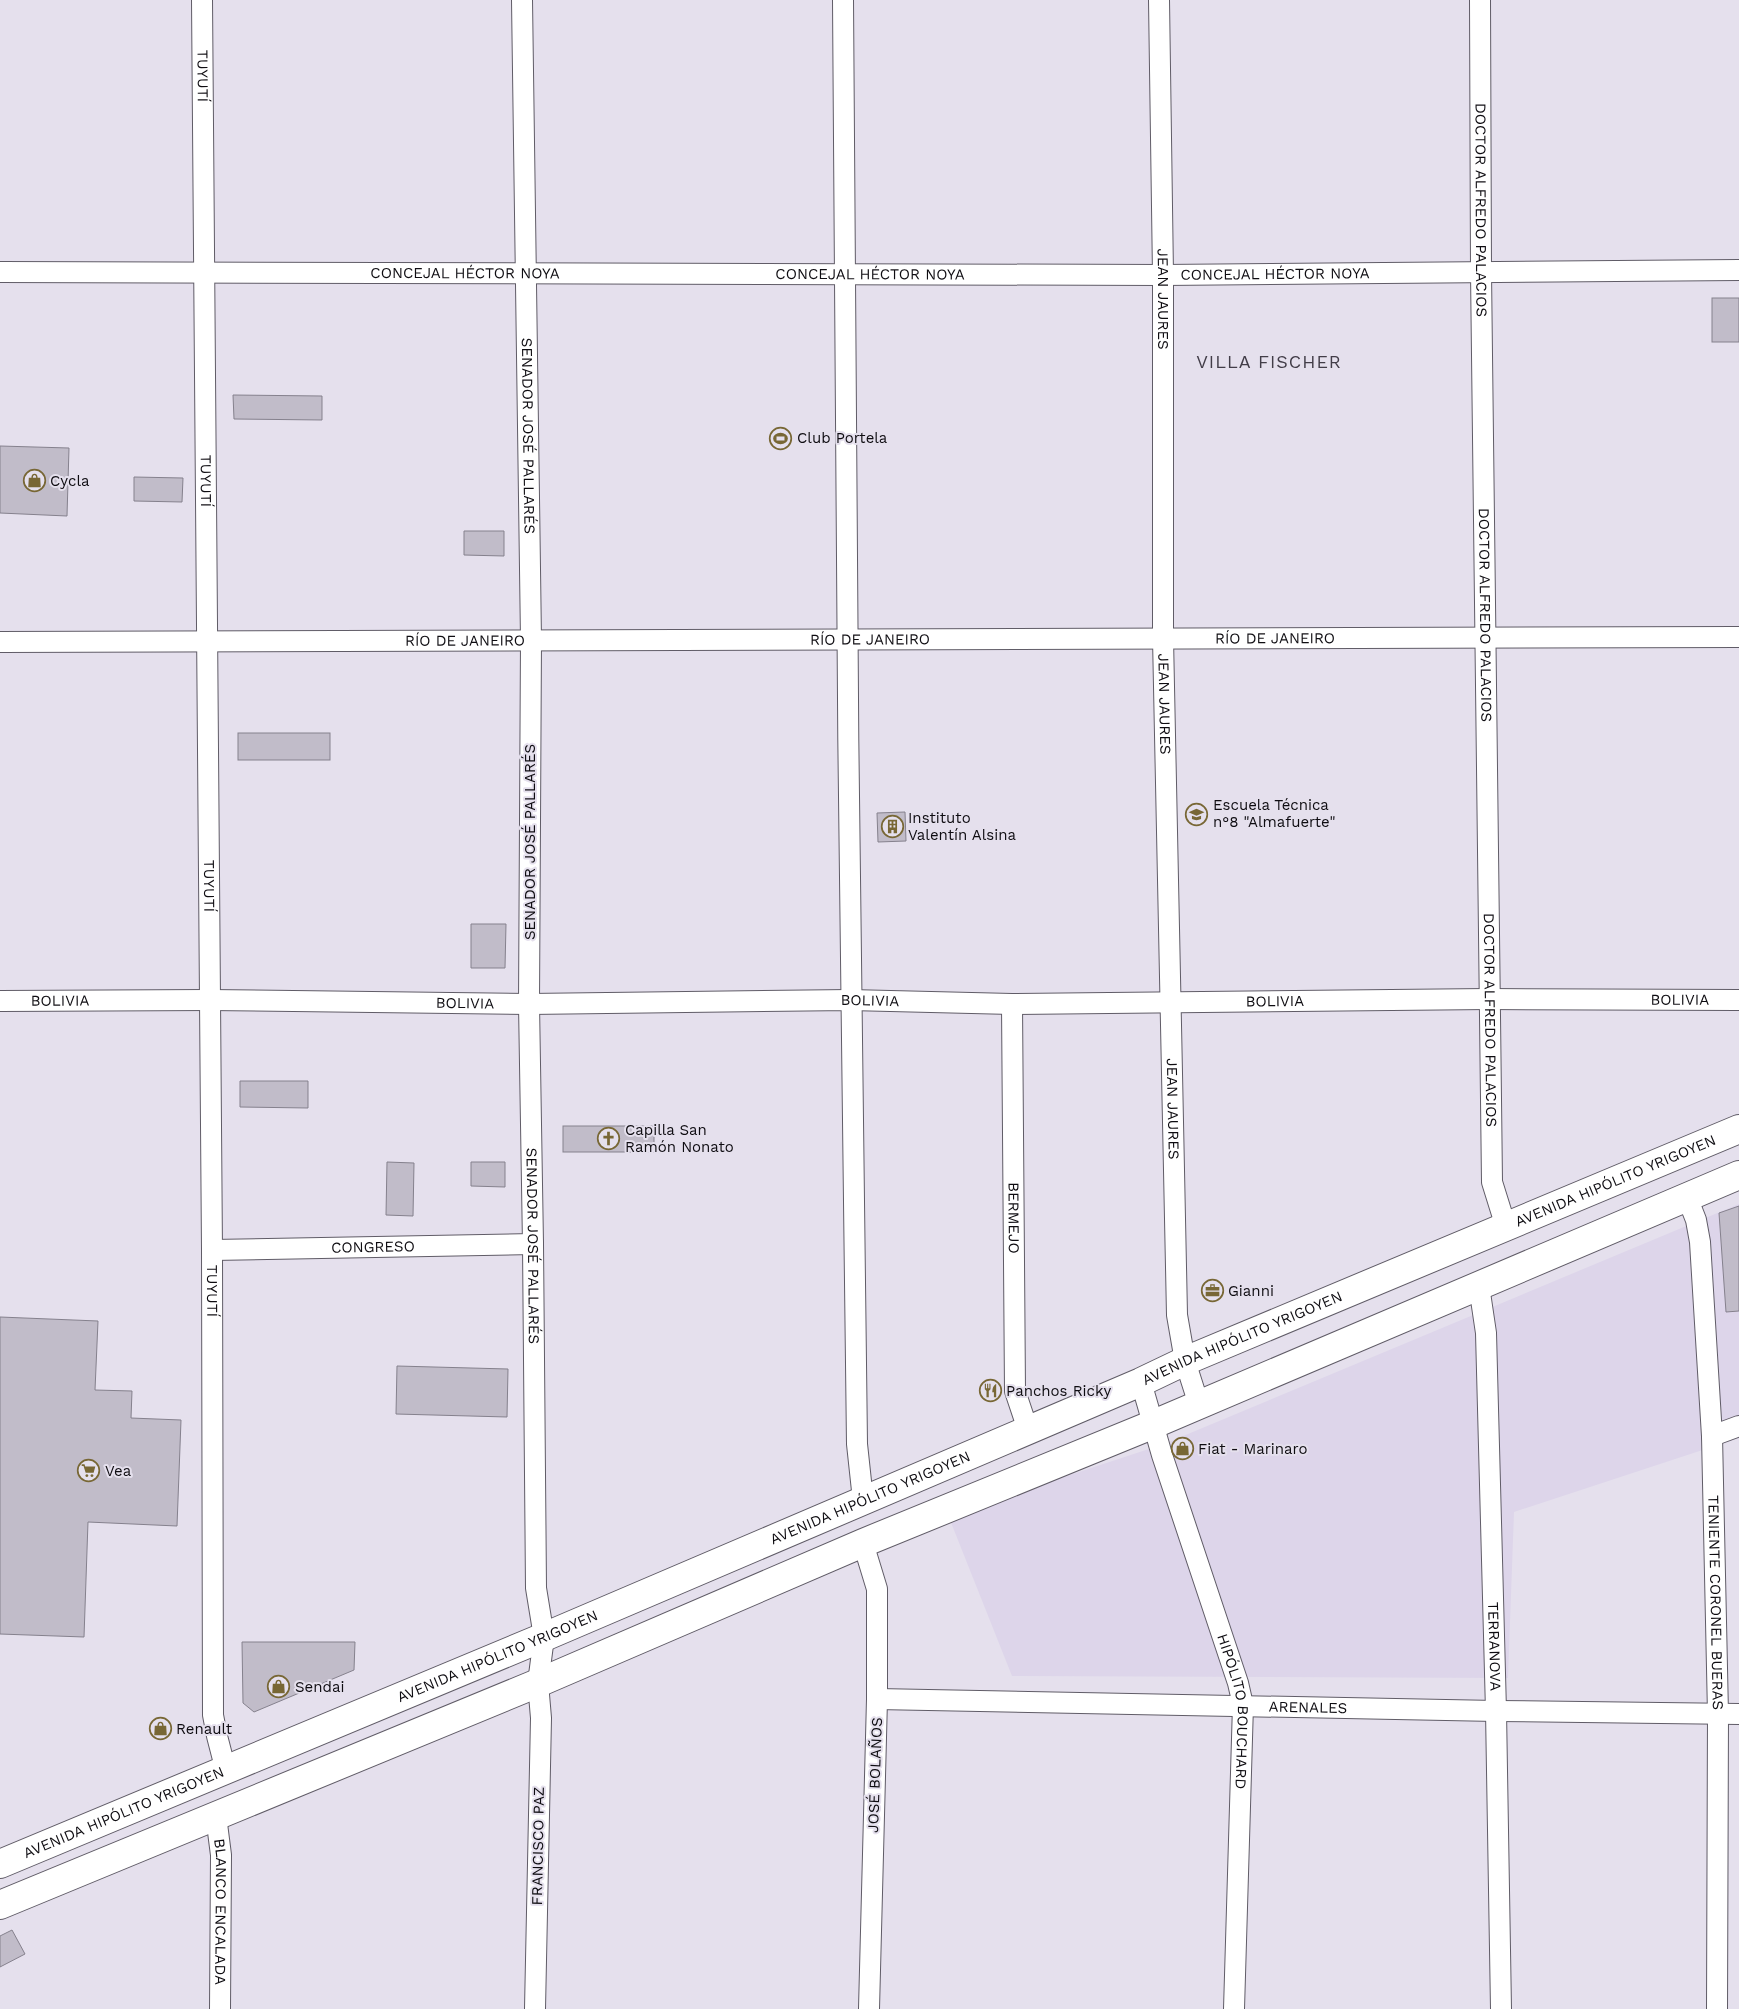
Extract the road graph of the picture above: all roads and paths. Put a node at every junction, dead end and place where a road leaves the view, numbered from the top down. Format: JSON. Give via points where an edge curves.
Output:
{"nodes":[{"id":1,"x":202,"y":0,"type":"edge"},
{"id":2,"x":522,"y":0,"type":"edge"},
{"id":3,"x":843,"y":0,"type":"edge"},
{"id":4,"x":1159,"y":0,"type":"edge"},
{"id":5,"x":1480,"y":0,"type":"edge"},
{"id":6,"x":1739,"y":270,"type":"edge"},
{"id":7,"x":0,"y":272,"type":"edge"},
{"id":8,"x":204,"y":272,"type":"junction"},
{"id":9,"x":1481,"y":272,"type":"junction"},
{"id":10,"x":526,"y":273,"type":"junction"},
{"id":11,"x":844,"y":274,"type":"junction"},
{"id":12,"x":1163,"y":275,"type":"junction"},
{"id":13,"x":1739,"y":637,"type":"edge"},
{"id":14,"x":1163,"y":638,"type":"junction"},
{"id":15,"x":1486,"y":638,"type":"junction"},
{"id":16,"x":846,"y":639,"type":"junction"},
{"id":17,"x":530,"y":640,"type":"junction"},
{"id":18,"x":206,"y":641,"type":"junction"},
{"id":19,"x":0,"y":642,"type":"edge"},
{"id":20,"x":1488,"y":999,"type":"junction"},
{"id":21,"x":209,"y":1000,"type":"junction"},
{"id":22,"x":850,"y":1000,"type":"junction"},
{"id":23,"x":1739,"y":1000,"type":"edge"},
{"id":24,"x":0,"y":1001,"type":"edge"},
{"id":25,"x":1171,"y":1001,"type":"junction"},
{"id":26,"x":529,"y":1004,"type":"junction"},
{"id":27,"x":1012,"y":1004,"type":"junction"},
{"id":28,"x":1739,"y":1129,"type":"edge"},
{"id":29,"x":1739,"y":1175,"type":"edge"},
{"id":30,"x":1687,"y":1197,"type":"junction"},
{"id":31,"x":1506,"y":1227,"type":"junction"},
{"id":32,"x":533,"y":1244,"type":"junction"},
{"id":33,"x":212,"y":1250,"type":"junction"},
{"id":34,"x":1479,"y":1286,"type":"junction"},
{"id":35,"x":1185,"y":1361,"type":"junction"},
{"id":36,"x":1141,"y":1382,"type":"junction"},
{"id":37,"x":1199,"y":1405,"type":"junction"},
{"id":38,"x":1154,"y":1424,"type":"junction"},
{"id":39,"x":1739,"y":1426,"type":"edge"},
{"id":40,"x":1028,"y":1430,"type":"junction"},
{"id":41,"x":1712,"y":1436,"type":"junction"},
{"id":42,"x":863,"y":1500,"type":"junction"},
{"id":43,"x":863,"y":1543,"type":"junction"},
{"id":44,"x":544,"y":1637,"type":"junction"},
{"id":45,"x":538,"y":1682,"type":"junction"},
{"id":46,"x":877,"y":1699,"type":"junction"},
{"id":47,"x":1243,"y":1705,"type":"junction"},
{"id":48,"x":1496,"y":1711,"type":"junction"},
{"id":49,"x":1718,"y":1714,"type":"junction"},
{"id":50,"x":1739,"y":1714,"type":"edge"},
{"id":51,"x":226,"y":1771,"type":"junction"},
{"id":52,"x":216,"y":1816,"type":"junction"},
{"id":53,"x":0,"y":1864,"type":"edge"},
{"id":54,"x":0,"y":1904,"type":"edge"},
{"id":55,"x":220,"y":2009,"type":"edge"},
{"id":56,"x":535,"y":2009,"type":"edge"},
{"id":57,"x":869,"y":2009,"type":"edge"},
{"id":58,"x":1234,"y":2009,"type":"edge"},
{"id":59,"x":1500,"y":2009,"type":"edge"},
{"id":60,"x":1717,"y":2009,"type":"edge"}],
"edges":[{"from":1,"to":8,"type":"street","name":"TUYUTÍ"},
{"from":2,"to":10,"type":"street","name":"SENADOR JOSÉ PALLARÉS"},
{"from":3,"to":11,"type":"street"},
{"from":4,"to":12,"type":"street","name":"JEAN JAURES"},
{"from":5,"to":9,"type":"street","name":"DOCTOR ALFREDO PALACIOS"},
{"from":6,"to":9,"type":"street","name":"CONCEJAL HÉCTOR NOYA"},
{"from":7,"to":8,"type":"street","name":"CONCEJAL HÉCTOR NOYA"},
{"from":8,"to":10,"type":"street","name":"CONCEJAL HÉCTOR NOYA"},
{"from":8,"to":18,"type":"street","name":"TUYUTÍ"},
{"from":9,"to":12,"type":"street","name":"CONCEJAL HÉCTOR NOYA"},
{"from":9,"to":15,"type":"street","name":"DOCTOR ALFREDO PALACIOS"},
{"from":10,"to":11,"type":"street","name":"CONCEJAL HÉCTOR NOYA"},
{"from":10,"to":17,"type":"street","name":"SENADOR JOSÉ PALLARÉS"},
{"from":11,"to":12,"type":"street","name":"CONCEJAL HÉCTOR NOYA"},
{"from":11,"to":16,"type":"street"},
{"from":12,"to":14,"type":"street","name":"JEAN JAURES"},
{"from":13,"to":15,"type":"street","name":"RÍO DE JANEIRO"},
{"from":14,"to":15,"type":"street","name":"RÍO DE JANEIRO"},
{"from":14,"to":16,"type":"street","name":"RÍO DE JANEIRO"},
{"from":14,"to":25,"type":"street","name":"JEAN JAURES"},
{"from":15,"to":20,"type":"street","name":"DOCTOR ALFREDO PALACIOS"},
{"from":16,"to":17,"type":"street","name":"RÍO DE JANEIRO"},
{"from":16,"to":22,"type":"street"},
{"from":17,"to":18,"type":"street","name":"RÍO DE JANEIRO"},
{"from":17,"to":26,"type":"street","name":"SENADOR JOSÉ PALLARÉS"},
{"from":18,"to":19,"type":"street","name":"RÍO DE JANEIRO"},
{"from":18,"to":21,"type":"street","name":"TUYUTÍ"},
{"from":20,"to":23,"type":"street","name":"BOLIVIA"},
{"from":20,"to":25,"type":"street","name":"BOLIVIA"},
{"from":20,"to":31,"type":"street","name":"DOCTOR ALFREDO PALACIOS","via":[[1492,1182]]},
{"from":21,"to":24,"type":"street","name":"BOLIVIA"},
{"from":21,"to":26,"type":"street","name":"BOLIVIA"},
{"from":21,"to":33,"type":"street","name":"TUYUTÍ"},
{"from":22,"to":26,"type":"street","name":"BOLIVIA"},
{"from":22,"to":27,"type":"street","name":"BOLIVIA"},
{"from":22,"to":42,"type":"street","via":[[856,1444]]},
{"from":25,"to":27,"type":"street","name":"BOLIVIA"},
{"from":25,"to":35,"type":"street","name":"JEAN JAURES","via":[[1177,1315]]},
{"from":26,"to":32,"type":"street","name":"SENADOR JOSÉ PALLARÉS"},
{"from":27,"to":40,"type":"street","name":"BERMEJO","via":[[1015,1391]]},
{"from":28,"to":31,"type":"main road","name":"AVENIDA HIPÓLITO YRIGOYEN"},
{"from":29,"to":30,"type":"main road"},
{"from":30,"to":34,"type":"main road"},
{"from":30,"to":41,"type":"street","name":"TENIENTE CORONEL BUERAS","via":[[1700,1242]]},
{"from":31,"to":35,"type":"main road","name":"AVENIDA HIPÓLITO YRIGOYEN"},
{"from":32,"to":33,"type":"street","name":"CONGRESO"},
{"from":32,"to":44,"type":"street","name":"SENADOR JOSÉ PALLARÉS","via":[[536,1588]]},
{"from":33,"to":51,"type":"street","name":"TUYUTÍ","via":[[213,1715]]},
{"from":34,"to":37,"type":"main road"},
{"from":34,"to":48,"type":"street","name":"TERRANOVA","via":[[1486,1332]]},
{"from":35,"to":36,"type":"main road","name":"AVENIDA HIPÓLITO YRIGOYEN"},
{"from":35,"to":37,"type":"street","name":"JEAN JAURES"},
{"from":36,"to":38,"type":"street"},
{"from":36,"to":40,"type":"main road","name":"AVENIDA HIPÓLITO YRIGOYEN"},
{"from":37,"to":38,"type":"main road"},
{"from":38,"to":43,"type":"main road"},
{"from":38,"to":47,"type":"street","name":"HIPÓLITO BOUCHARD"},
{"from":39,"to":41,"type":"street"},
{"from":40,"to":42,"type":"main road","name":"AVENIDA HIPÓLITO YRIGOYEN"},
{"from":41,"to":49,"type":"street","name":"TENIENTE CORONEL BUERAS"},
{"from":42,"to":44,"type":"main road","name":"AVENIDA HIPÓLITO YRIGOYEN"},
{"from":43,"to":45,"type":"main road"},
{"from":43,"to":46,"type":"street","name":"JOSÉ BOLAÑOS","via":[[877,1589]]},
{"from":44,"to":45,"type":"street","name":"SENADOR JOSÉ PALLARÉS"},
{"from":44,"to":51,"type":"main road","name":"AVENIDA HIPÓLITO YRIGOYEN"},
{"from":45,"to":52,"type":"main road"},
{"from":45,"to":56,"type":"street","name":"FRANCISCO PAZ","via":[[541,1718]]},
{"from":46,"to":47,"type":"street","name":"ARENALES"},
{"from":46,"to":57,"type":"street","name":"JOSÉ BOLAÑOS"},
{"from":47,"to":48,"type":"street","name":"ARENALES"},
{"from":47,"to":58,"type":"street","name":"HIPÓLITO BOUCHARD"},
{"from":48,"to":49,"type":"street","name":"ARENALES"},
{"from":48,"to":59,"type":"street","name":"TERRANOVA"},
{"from":49,"to":50,"type":"street","name":"ARENALES"},
{"from":49,"to":60,"type":"street","name":"TENIENTE CORONEL BUERAS"},
{"from":51,"to":53,"type":"main road","name":"AVENIDA HIPÓLITO YRIGOYEN"},
{"from":52,"to":54,"type":"main road"},
{"from":52,"to":55,"type":"street","name":"BLANCO ENCALADA","via":[[221,1855]]}]}
